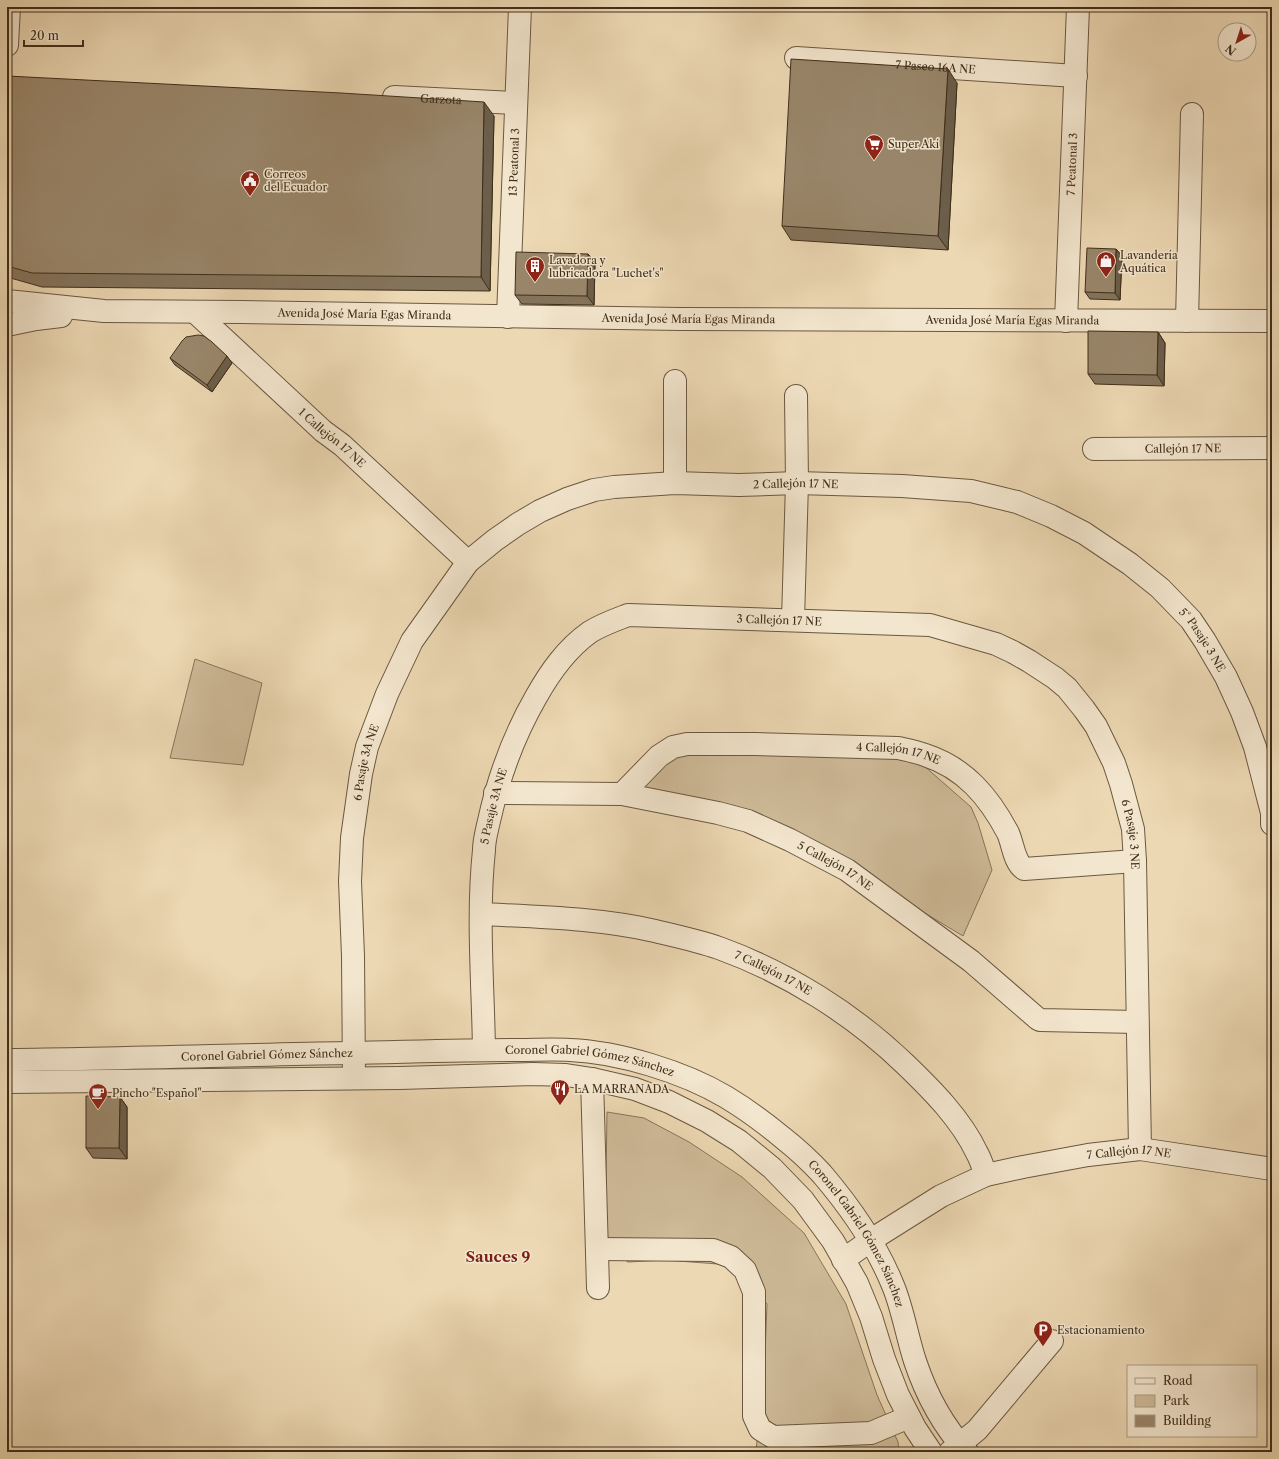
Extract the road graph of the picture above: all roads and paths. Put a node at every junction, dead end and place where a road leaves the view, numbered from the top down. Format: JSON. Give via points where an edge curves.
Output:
{"nodes":[{"id":1,"x":9,"y":7,"type":"edge"},
{"id":2,"x":520,"y":7,"type":"edge"},
{"id":3,"x":1078,"y":7,"type":"edge"},
{"id":4,"x":7,"y":45,"type":"edge"},
{"id":5,"x":796,"y":58,"type":"edge"},
{"id":6,"x":1076,"y":76,"type":"junction"},
{"id":7,"x":371,"y":96,"type":"edge"},
{"id":8,"x":516,"y":103,"type":"junction"},
{"id":9,"x":1192,"y":114,"type":"dead end"},
{"id":10,"x":7,"y":301,"type":"edge"},
{"id":11,"x":104,"y":311,"type":"junction"},
{"id":12,"x":195,"y":312,"type":"junction"},
{"id":13,"x":508,"y":317,"type":"junction"},
{"id":14,"x":1066,"y":321,"type":"junction"},
{"id":15,"x":1187,"y":321,"type":"junction"},
{"id":16,"x":1272,"y":321,"type":"edge"},
{"id":17,"x":7,"y":325,"type":"edge"},
{"id":18,"x":675,"y":381,"type":"dead end"},
{"id":19,"x":796,"y":396,"type":"dead end"},
{"id":20,"x":1272,"y":448,"type":"edge"},
{"id":21,"x":1094,"y":449,"type":"dead end"},
{"id":22,"x":675,"y":483,"type":"junction"},
{"id":23,"x":797,"y":483,"type":"junction"},
{"id":24,"x":540,"y":511,"type":"joint"},
{"id":25,"x":1051,"y":516,"type":"joint"},
{"id":26,"x":468,"y":562,"type":"junction"},
{"id":27,"x":628,"y":615,"type":"joint"},
{"id":28,"x":792,"y":620,"type":"junction"},
{"id":29,"x":930,"y":625,"type":"joint"},
{"id":30,"x":495,"y":793,"type":"junction"},
{"id":31,"x":622,"y":794,"type":"junction"},
{"id":32,"x":1272,"y":824,"type":"edge"},
{"id":33,"x":1135,"y":861,"type":"junction"},
{"id":34,"x":481,"y":914,"type":"junction"},
{"id":35,"x":1137,"y":1022,"type":"junction"},
{"id":36,"x":484,"y":1050,"type":"junction"},
{"id":37,"x":352,"y":1053,"type":"junction"},
{"id":38,"x":7,"y":1060,"type":"edge"},
{"id":39,"x":354,"y":1077,"type":"junction"},
{"id":40,"x":592,"y":1079,"type":"junction"},
{"id":41,"x":7,"y":1082,"type":"edge"},
{"id":42,"x":1140,"y":1149,"type":"junction"},
{"id":43,"x":1272,"y":1169,"type":"edge"},
{"id":44,"x":986,"y":1175,"type":"junction"},
{"id":45,"x":871,"y":1240,"type":"junction"},
{"id":46,"x":597,"y":1249,"type":"junction"},
{"id":47,"x":843,"y":1260,"type":"junction"},
{"id":48,"x":598,"y":1288,"type":"dead end"},
{"id":49,"x":1052,"y":1341,"type":"dead end"},
{"id":50,"x":909,"y":1416,"type":"junction"},
{"id":51,"x":959,"y":1450,"type":"edge"},
{"id":52,"x":931,"y":1452,"type":"edge"}],
"edges":[{"from":1,"to":4,"type":"street"},
{"from":2,"to":8,"type":"street","name":"13 Peatonal 3"},
{"from":3,"to":6,"type":"street","name":"7 Peatonal 3"},
{"from":5,"to":6,"type":"street","name":"7 Paseo 16A NE"},
{"from":6,"to":14,"type":"street","name":"7 Peatonal 3"},
{"from":7,"to":8,"type":"street","name":"Garzota"},
{"from":8,"to":13,"type":"street","name":"13 Peatonal 3"},
{"from":9,"to":15,"type":"street"},
{"from":10,"to":11,"type":"street","name":"Avenida José María Egas Miranda"},
{"from":11,"to":12,"type":"street","name":"Avenida José María Egas Miranda"},
{"from":11,"to":17,"type":"street","name":"Avenida José María Egas Miranda"},
{"from":12,"to":13,"type":"street","name":"Avenida José María Egas Miranda"},
{"from":12,"to":26,"type":"street","name":"1 Callejón 17 NE"},
{"from":13,"to":14,"type":"street","name":"Avenida José María Egas Miranda"},
{"from":14,"to":15,"type":"street","name":"Avenida José María Egas Miranda"},
{"from":15,"to":16,"type":"street","name":"Avenida José María Egas Miranda"},
{"from":18,"to":22,"type":"street"},
{"from":19,"to":23,"type":"street"},
{"from":20,"to":21,"type":"street","name":"Callejón 17 NE"},
{"from":22,"to":23,"type":"street","name":"2 Callejón 17 NE"},
{"from":22,"to":24,"type":"street","name":"2 Callejón 17 NE","via":[[594,490]]},
{"from":23,"to":25,"type":"street","name":"2 Callejón 17 NE","via":[[971,491],[1017,502]]},
{"from":23,"to":28,"type":"street"},
{"from":24,"to":26,"type":"street","name":"6 Pasaje 3A NE","via":[[495,540]]},
{"from":25,"to":32,"type":"street","name":"5° Pasaje 3 NE","via":[[1084,533],[1130,564],[1160,588],[1191,620],[1226,677],[1242,712],[1255,747],[1272,813]]},
{"from":26,"to":37,"type":"street","name":"6 Pasaje 3A NE","via":[[421,628],[398,668],[367,747],[352,838]]},
{"from":27,"to":28,"type":"street","name":"3 Callejón 17 NE"},
{"from":27,"to":30,"type":"street","name":"5 Pasaje 3A NE","via":[[590,632],[557,663],[515,737]]},
{"from":28,"to":29,"type":"street","name":"3 Callejón 17 NE"},
{"from":29,"to":33,"type":"street","name":"6 Pasaje 3 NE","via":[[990,642],[1012,652],[1043,669],[1067,688],[1096,726],[1114,763],[1133,829]]},
{"from":30,"to":31,"type":"street","name":"5 Callejón 17 NE"},
{"from":30,"to":34,"type":"street","name":"5 Pasaje 3A NE","via":[[484,849]]},
{"from":31,"to":33,"type":"street","name":"4 Callejón 17 NE","via":[[664,753],[673,747],[687,744],[898,748],[935,758],[958,771],[976,786],[989,801],[1008,834],[1018,862],[1024,869]]},
{"from":31,"to":35,"type":"street","name":"5 Callejón 17 NE","via":[[741,819],[832,862],[971,961],[1038,1019]]},
{"from":33,"to":35,"type":"street","name":"6 Pasaje 3 NE"},
{"from":34,"to":36,"type":"street","name":"5 Pasaje 3A NE"},
{"from":34,"to":44,"type":"street","name":"7 Callejón 17 NE","via":[[568,918],[654,931],[719,948],[812,992],[887,1047],[919,1078],[960,1125],[977,1153]]},
{"from":35,"to":42,"type":"street","name":"6 Pasaje 3 NE"},
{"from":36,"to":37,"type":"street","name":"Coronel Gabriel Gómez Sánchez"},
{"from":36,"to":45,"type":"street","name":"Coronel Gabriel Gómez Sánchez","via":[[571,1050],[597,1053],[665,1070],[698,1083],[760,1119],[794,1147],[819,1171]]},
{"from":37,"to":38,"type":"street","name":"Coronel Gabriel Gómez Sánchez"},
{"from":37,"to":39,"type":"street","name":"6 Pasaje 3A NE"},
{"from":39,"to":40,"type":"street","name":"Coronel Gabriel Gómez Sánchez","via":[[533,1074]]},
{"from":39,"to":41,"type":"street","name":"Coronel Gabriel Gómez Sánchez"},
{"from":40,"to":46,"type":"street"},
{"from":40,"to":47,"type":"street","name":"Coronel Gabriel Gómez Sánchez","via":[[635,1089],[669,1102],[739,1141],[772,1168],[803,1200],[833,1241]]},
{"from":42,"to":43,"type":"street","name":"7 Callejón 17 NE"},
{"from":42,"to":44,"type":"street","name":"7 Callejón 17 NE","via":[[1088,1155]]},
{"from":44,"to":45,"type":"street","name":"7 Callejón 17 NE","via":[[941,1196]]},
{"from":45,"to":47,"type":"street","name":"7 Callejón 17 NE"},
{"from":45,"to":51,"type":"street","name":"Coronel Gabriel Gómez Sánchez","via":[[893,1286],[926,1389]]},
{"from":46,"to":48,"type":"street"},
{"from":46,"to":50,"type":"street","via":[[713,1250],[731,1257],[745,1270],[754,1292],[754,1416],[760,1429],[773,1437],[871,1433]]},
{"from":47,"to":50,"type":"street","name":"Coronel Gabriel Gómez Sánchez","via":[[857,1283],[898,1395]]},
{"from":49,"to":51,"type":"street"},
{"from":50,"to":52,"type":"street","name":"Coronel Gabriel Gómez Sánchez"}]}
